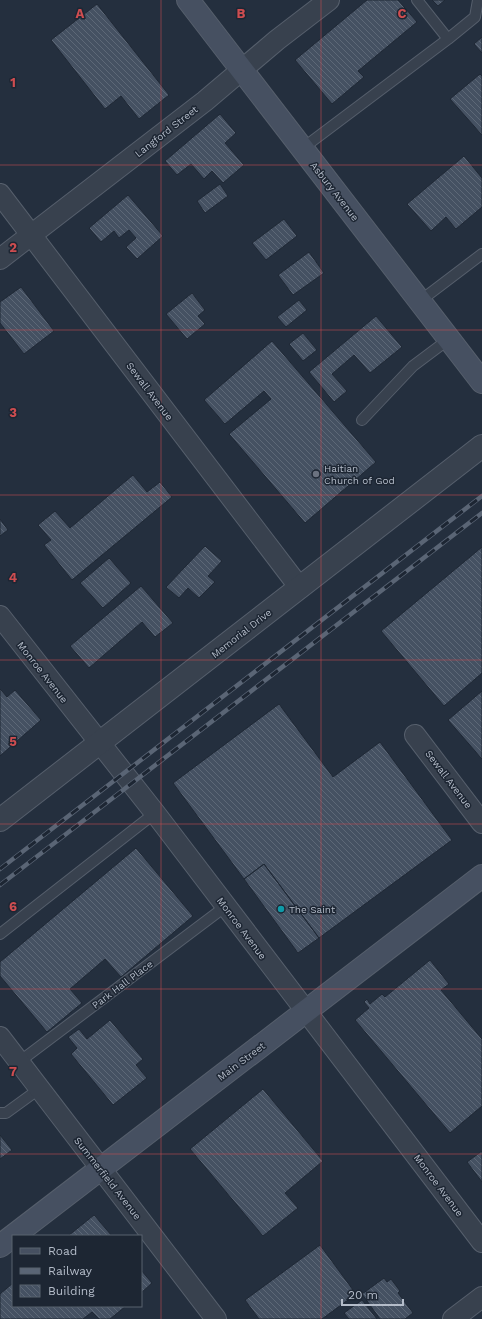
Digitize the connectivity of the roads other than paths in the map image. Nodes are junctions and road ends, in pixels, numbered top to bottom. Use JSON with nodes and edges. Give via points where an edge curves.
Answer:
{"nodes":[{"id":1,"x":188,"y":0,"type":"edge"},
{"id":2,"x":329,"y":0,"type":"edge"},
{"id":3,"x":417,"y":0,"type":"edge"},
{"id":4,"x":478,"y":0,"type":"edge"},
{"id":5,"x":448,"y":39,"type":"junction"},
{"id":6,"x":242,"y":69,"type":"junction"},
{"id":7,"x":303,"y":148,"type":"junction"},
{"id":8,"x":0,"y":194,"type":"edge"},
{"id":9,"x":31,"y":235,"type":"junction"},
{"id":10,"x":482,"y":254,"type":"edge"},
{"id":11,"x":0,"y":259,"type":"edge"},
{"id":12,"x":420,"y":302,"type":"junction"},
{"id":13,"x":449,"y":339,"type":"junction"},
{"id":14,"x":482,"y":382,"type":"edge"},
{"id":15,"x":362,"y":420,"type":"dead end"},
{"id":16,"x":482,"y":446,"type":"edge"},
{"id":17,"x":300,"y":588,"type":"junction"},
{"id":18,"x":0,"y":616,"type":"edge"},
{"id":19,"x":416,"y":735,"type":"dead end"},
{"id":20,"x":99,"y":743,"type":"junction"},
{"id":21,"x":154,"y":813,"type":"junction"},
{"id":22,"x":0,"y":820,"type":"edge"},
{"id":23,"x":482,"y":823,"type":"edge"},
{"id":24,"x":482,"y":876,"type":"edge"},
{"id":25,"x":226,"y":906,"type":"junction"},
{"id":26,"x":0,"y":934,"type":"edge"},
{"id":27,"x":306,"y":1011,"type":"junction"},
{"id":28,"x":0,"y":1038,"type":"edge"},
{"id":29,"x":19,"y":1062,"type":"junction"},
{"id":30,"x":39,"y":1089,"type":"junction"},
{"id":31,"x":0,"y":1113,"type":"edge"},
{"id":32,"x":101,"y":1168,"type":"junction"},
{"id":33,"x":14,"y":1235,"type":"edge"},
{"id":34,"x":12,"y":1237,"type":"edge"},
{"id":35,"x":482,"y":1242,"type":"edge"},
{"id":36,"x":0,"y":1246,"type":"edge"},
{"id":37,"x":482,"y":1297,"type":"edge"},
{"id":38,"x":216,"y":1319,"type":"edge"},
{"id":39,"x":453,"y":1319,"type":"edge"}],
"edges":[{"from":1,"to":6,"type":"main road","name":"Asbury Avenue"},
{"from":2,"to":6,"type":"street","name":"Langford Street"},
{"from":3,"to":5,"type":"lane"},
{"from":4,"to":5,"type":"lane","via":[[475,18]]},
{"from":5,"to":7,"type":"lane"},
{"from":6,"to":7,"type":"main road","name":"Asbury Avenue"},
{"from":6,"to":9,"type":"street","name":"Langford Street","via":[[205,101]]},
{"from":7,"to":12,"type":"main road","name":"Asbury Avenue"},
{"from":8,"to":9,"type":"street","name":"Sewall Avenue"},
{"from":9,"to":11,"type":"street","name":"Langford Street"},
{"from":9,"to":17,"type":"street","name":"Sewall Avenue"},
{"from":10,"to":12,"type":"lane"},
{"from":12,"to":13,"type":"main road","name":"Asbury Avenue"},
{"from":13,"to":14,"type":"main road","name":"Asbury Avenue"},
{"from":13,"to":15,"type":"lane","via":[[414,366]]},
{"from":16,"to":17,"type":"street","name":"Memorial Drive"},
{"from":17,"to":20,"type":"street","name":"Memorial Drive"},
{"from":18,"to":20,"type":"street","name":"Monroe Avenue"},
{"from":19,"to":23,"type":"street","name":"Sewall Avenue"},
{"from":20,"to":21,"type":"street","name":"Monroe Avenue"},
{"from":20,"to":22,"type":"street","name":"Memorial Drive"},
{"from":21,"to":25,"type":"street","name":"Monroe Avenue"},
{"from":21,"to":26,"type":"lane"},
{"from":24,"to":27,"type":"main road","name":"Main Street"},
{"from":25,"to":27,"type":"street","name":"Monroe Avenue"},
{"from":25,"to":29,"type":"lane","name":"Park Hall Place"},
{"from":27,"to":32,"type":"main road","name":"Main Street"},
{"from":27,"to":35,"type":"street","name":"Monroe Avenue"},
{"from":28,"to":29,"type":"street","name":"Summerfield Avenue"},
{"from":29,"to":30,"type":"street","name":"Summerfield Avenue"},
{"from":30,"to":31,"type":"lane","via":[[6,1113]]},
{"from":30,"to":32,"type":"street","name":"Summerfield Avenue"},
{"from":32,"to":33,"type":"main road","name":"Main Street"},
{"from":32,"to":38,"type":"street","name":"Summerfield Avenue"},
{"from":34,"to":36,"type":"main road","name":"Main Street"},
{"from":37,"to":39,"type":"street"}]}
